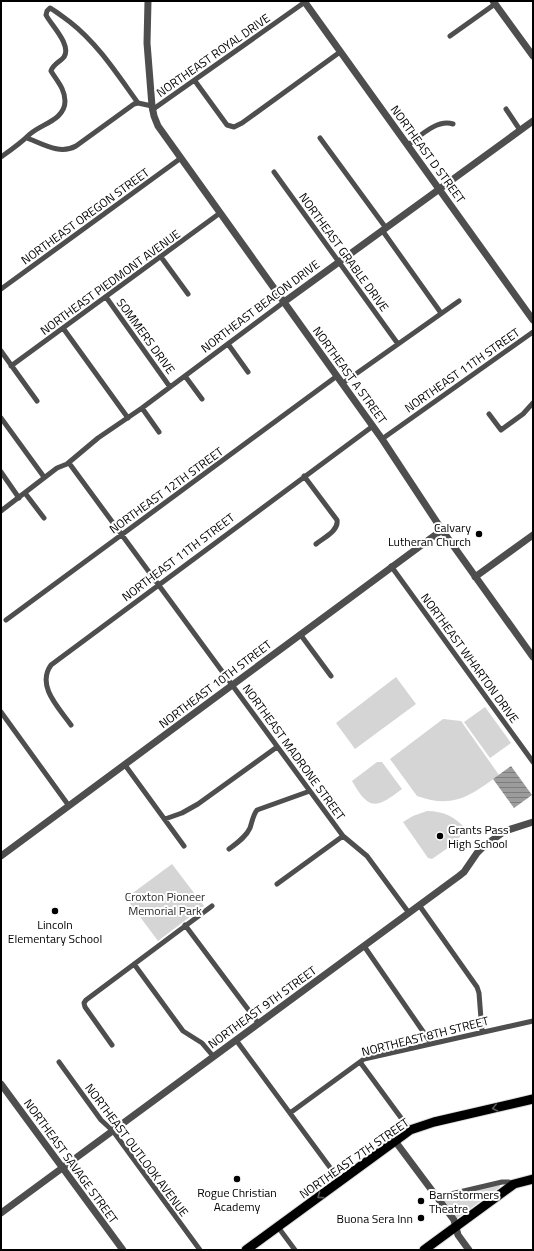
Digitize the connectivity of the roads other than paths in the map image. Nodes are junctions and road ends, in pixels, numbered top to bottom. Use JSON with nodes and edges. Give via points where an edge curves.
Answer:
{"nodes":[{"id":1,"x":148,"y":1,"type":"edge"},
{"id":2,"x":304,"y":2,"type":"edge"},
{"id":3,"x":494,"y":2,"type":"edge"},
{"id":4,"x":450,"y":36,"type":"dead end"},
{"id":5,"x":340,"y":52,"type":"junction"},
{"id":6,"x":533,"y":56,"type":"edge"},
{"id":7,"x":195,"y":81,"type":"junction"},
{"id":8,"x":138,"y":103,"type":"junction"},
{"id":9,"x":152,"y":108,"type":"junction"},
{"id":10,"x":506,"y":109,"type":"dead end"},
{"id":11,"x":533,"y":121,"type":"edge"},
{"id":12,"x":453,"y":124,"type":"dead end"},
{"id":13,"x":520,"y":130,"type":"junction"},
{"id":14,"x":27,"y":138,"type":"junction"},
{"id":15,"x":320,"y":138,"type":"dead end"},
{"id":16,"x":408,"y":145,"type":"junction"},
{"id":17,"x":1,"y":157,"type":"edge"},
{"id":18,"x":181,"y":158,"type":"junction"},
{"id":19,"x":274,"y":172,"type":"dead end"},
{"id":20,"x":440,"y":189,"type":"junction"},
{"id":21,"x":220,"y":213,"type":"junction"},
{"id":22,"x":384,"y":229,"type":"junction"},
{"id":23,"x":161,"y":257,"type":"junction"},
{"id":24,"x":339,"y":262,"type":"junction"},
{"id":25,"x":1,"y":290,"type":"edge"},
{"id":26,"x":188,"y":294,"type":"dead end"},
{"id":27,"x":106,"y":297,"type":"junction"},
{"id":28,"x":459,"y":300,"type":"dead end"},
{"id":29,"x":284,"y":302,"type":"junction"},
{"id":30,"x":441,"y":313,"type":"junction"},
{"id":31,"x":533,"y":320,"type":"edge"},
{"id":32,"x":63,"y":328,"type":"junction"},
{"id":33,"x":533,"y":332,"type":"edge"},
{"id":34,"x":228,"y":344,"type":"junction"},
{"id":35,"x":398,"y":344,"type":"junction"},
{"id":36,"x":1,"y":352,"type":"edge"},
{"id":37,"x":11,"y":366,"type":"junction"},
{"id":38,"x":248,"y":372,"type":"dead end"},
{"id":39,"x":185,"y":376,"type":"junction"},
{"id":40,"x":338,"y":376,"type":"junction"},
{"id":41,"x":342,"y":383,"type":"junction"},
{"id":42,"x":170,"y":387,"type":"junction"},
{"id":43,"x":202,"y":399,"type":"dead end"},
{"id":44,"x":37,"y":401,"type":"dead end"},
{"id":45,"x":533,"y":403,"type":"edge"},
{"id":46,"x":142,"y":408,"type":"junction"},
{"id":47,"x":489,"y":414,"type":"dead end"},
{"id":48,"x":1,"y":418,"type":"edge"},
{"id":49,"x":128,"y":418,"type":"junction"},
{"id":50,"x":373,"y":426,"type":"junction"},
{"id":51,"x":160,"y":432,"type":"dead end"},
{"id":52,"x":382,"y":439,"type":"junction"},
{"id":53,"x":69,"y":463,"type":"junction"},
{"id":54,"x":1,"y":472,"type":"edge"},
{"id":55,"x":304,"y":476,"type":"junction"},
{"id":56,"x":44,"y":477,"type":"junction"},
{"id":57,"x":25,"y":493,"type":"junction"},
{"id":58,"x":19,"y":498,"type":"junction"},
{"id":59,"x":1,"y":511,"type":"edge"},
{"id":60,"x":44,"y":518,"type":"dead end"},
{"id":61,"x":442,"y":530,"type":"junction"},
{"id":62,"x":123,"y":535,"type":"junction"},
{"id":63,"x":533,"y":535,"type":"edge"},
{"id":64,"x":316,"y":544,"type":"dead end"},
{"id":65,"x":391,"y":566,"type":"junction"},
{"id":66,"x":475,"y":577,"type":"junction"},
{"id":67,"x":159,"y":584,"type":"junction"},
{"id":68,"x":6,"y":620,"type":"dead end"},
{"id":69,"x":300,"y":634,"type":"junction"},
{"id":70,"x":533,"y":657,"type":"edge"},
{"id":71,"x":331,"y":676,"type":"dead end"},
{"id":72,"x":232,"y":685,"type":"junction"},
{"id":73,"x":1,"y":712,"type":"edge"},
{"id":74,"x":71,"y":725,"type":"dead end"},
{"id":75,"x":277,"y":746,"type":"junction"},
{"id":76,"x":533,"y":762,"type":"edge"},
{"id":77,"x":125,"y":765,"type":"junction"},
{"id":78,"x":310,"y":791,"type":"junction"},
{"id":79,"x":69,"y":806,"type":"junction"},
{"id":80,"x":165,"y":820,"type":"junction"},
{"id":81,"x":533,"y":822,"type":"edge"},
{"id":82,"x":343,"y":836,"type":"junction"},
{"id":83,"x":184,"y":846,"type":"dead end"},
{"id":84,"x":229,"y":849,"type":"dead end"},
{"id":85,"x":1,"y":856,"type":"edge"},
{"id":86,"x":277,"y":884,"type":"dead end"},
{"id":87,"x":419,"y":905,"type":"junction"},
{"id":88,"x":212,"y":906,"type":"dead end"},
{"id":89,"x":409,"y":913,"type":"junction"},
{"id":90,"x":185,"y":925,"type":"junction"},
{"id":91,"x":364,"y":946,"type":"junction"},
{"id":92,"x":134,"y":964,"type":"junction"},
{"id":93,"x":533,"y":1020,"type":"edge"},
{"id":94,"x":259,"y":1024,"type":"junction"},
{"id":95,"x":482,"y":1032,"type":"junction"},
{"id":96,"x":236,"y":1040,"type":"junction"},
{"id":97,"x":431,"y":1043,"type":"junction"},
{"id":98,"x":112,"y":1045,"type":"dead end"},
{"id":99,"x":213,"y":1056,"type":"junction"},
{"id":100,"x":59,"y":1062,"type":"dead end"},
{"id":101,"x":360,"y":1062,"type":"junction"},
{"id":102,"x":1,"y":1084,"type":"edge"},
{"id":103,"x":533,"y":1099,"type":"edge"},
{"id":104,"x":290,"y":1113,"type":"junction"},
{"id":105,"x":410,"y":1130,"type":"junction"},
{"id":106,"x":112,"y":1131,"type":"junction"},
{"id":107,"x":395,"y":1140,"type":"junction"},
{"id":108,"x":63,"y":1168,"type":"junction"},
{"id":109,"x":533,"y":1179,"type":"edge"},
{"id":110,"x":340,"y":1181,"type":"junction"},
{"id":111,"x":514,"y":1184,"type":"junction"},
{"id":112,"x":438,"y":1197,"type":"junction"},
{"id":113,"x":1,"y":1212,"type":"edge"},
{"id":114,"x":456,"y":1226,"type":"junction"},
{"id":115,"x":278,"y":1227,"type":"junction"},
{"id":116,"x":123,"y":1250,"type":"edge"},
{"id":117,"x":200,"y":1250,"type":"edge"},
{"id":118,"x":246,"y":1250,"type":"edge"},
{"id":119,"x":295,"y":1250,"type":"edge"},
{"id":120,"x":424,"y":1250,"type":"edge"},
{"id":121,"x":469,"y":1250,"type":"edge"}],
"edges":[{"from":1,"to":9,"type":"street","name":"NORTHEAST A STREET","via":[[147,43]]},
{"from":2,"to":5,"type":"street","name":"NORTHEAST D STREET"},
{"from":2,"to":7,"type":"street","name":"NORTHEAST ROYAL DRIVE"},
{"from":3,"to":4,"type":"street"},
{"from":3,"to":6,"type":"street"},
{"from":5,"to":7,"type":"street","via":[[234,127],[227,125]]},
{"from":5,"to":16,"type":"street","name":"NORTHEAST D STREET"},
{"from":7,"to":9,"type":"street","name":"NORTHEAST ROYAL DRIVE"},
{"from":8,"to":9,"type":"street"},
{"from":8,"to":14,"type":"street","via":[[72,148],[60,150]]},
{"from":8,"to":14,"type":"street","via":[[94,44],[50,8],[46,15],[65,46],[64,56],[51,71],[62,88],[65,105],[57,117]]},
{"from":9,"to":18,"type":"street","name":"NORTHEAST A STREET","via":[[155,121]]},
{"from":10,"to":13,"type":"street"},
{"from":11,"to":13,"type":"street","name":"NORTHEAST BEACON DRIVE"},
{"from":12,"to":16,"type":"street","via":[[448,122],[438,125]]},
{"from":13,"to":20,"type":"street","name":"NORTHEAST BEACON DRIVE"},
{"from":14,"to":17,"type":"street"},
{"from":15,"to":22,"type":"street"},
{"from":16,"to":20,"type":"street","name":"NORTHEAST D STREET"},
{"from":18,"to":21,"type":"street","name":"NORTHEAST A STREET"},
{"from":18,"to":25,"type":"street","name":"NORTHEAST OREGON STREET"},
{"from":19,"to":24,"type":"street","name":"NORTHEAST GRABLE DRIVE"},
{"from":20,"to":22,"type":"street","name":"NORTHEAST BEACON DRIVE"},
{"from":20,"to":31,"type":"street","name":"NORTHEAST D STREET"},
{"from":21,"to":23,"type":"street","name":"NORTHEAST PIEDMONT AVENUE"},
{"from":21,"to":29,"type":"street","name":"NORTHEAST A STREET"},
{"from":22,"to":24,"type":"street","name":"NORTHEAST BEACON DRIVE"},
{"from":22,"to":30,"type":"street"},
{"from":23,"to":26,"type":"street"},
{"from":23,"to":27,"type":"street","name":"NORTHEAST PIEDMONT AVENUE"},
{"from":24,"to":29,"type":"street","name":"NORTHEAST BEACON DRIVE"},
{"from":24,"to":35,"type":"street","name":"NORTHEAST GRABLE DRIVE"},
{"from":27,"to":32,"type":"street","name":"NORTHEAST PIEDMONT AVENUE"},
{"from":27,"to":42,"type":"street","name":"SOMMERS DRIVE"},
{"from":28,"to":30,"type":"street"},
{"from":29,"to":34,"type":"street","name":"NORTHEAST BEACON DRIVE"},
{"from":29,"to":40,"type":"street","name":"NORTHEAST A STREET"},
{"from":30,"to":35,"type":"street"},
{"from":32,"to":37,"type":"street","name":"NORTHEAST PIEDMONT AVENUE"},
{"from":32,"to":49,"type":"street"},
{"from":33,"to":52,"type":"street","name":"NORTHEAST 11TH STREET"},
{"from":34,"to":38,"type":"street"},
{"from":34,"to":39,"type":"street","name":"NORTHEAST BEACON DRIVE"},
{"from":35,"to":41,"type":"street"},
{"from":36,"to":37,"type":"street"},
{"from":37,"to":44,"type":"street"},
{"from":39,"to":42,"type":"street","name":"NORTHEAST BEACON DRIVE"},
{"from":39,"to":43,"type":"street"},
{"from":40,"to":41,"type":"street","name":"NORTHEAST A STREET"},
{"from":40,"to":62,"type":"street","name":"NORTHEAST 12TH STREET"},
{"from":41,"to":50,"type":"street","name":"NORTHEAST A STREET"},
{"from":42,"to":46,"type":"street","name":"NORTHEAST BEACON DRIVE"},
{"from":45,"to":47,"type":"street","via":[[501,430]]},
{"from":46,"to":49,"type":"street","name":"NORTHEAST BEACON DRIVE"},
{"from":46,"to":51,"type":"street"},
{"from":48,"to":56,"type":"street"},
{"from":49,"to":53,"type":"street","name":"NORTHEAST BEACON DRIVE","via":[[98,438]]},
{"from":50,"to":52,"type":"street","name":"NORTHEAST A STREET"},
{"from":50,"to":55,"type":"street","name":"NORTHEAST 11TH STREET"},
{"from":52,"to":61,"type":"street","name":"NORTHEAST A STREET"},
{"from":53,"to":56,"type":"street","name":"NORTHEAST BEACON DRIVE"},
{"from":53,"to":62,"type":"street","name":"NORTHEAST MADRONE STREET"},
{"from":54,"to":58,"type":"street"},
{"from":55,"to":64,"type":"street","via":[[337,520],[335,529]]},
{"from":55,"to":67,"type":"street","name":"NORTHEAST 11TH STREET"},
{"from":56,"to":57,"type":"street","name":"NORTHEAST BEACON DRIVE"},
{"from":57,"to":58,"type":"street","name":"NORTHEAST BEACON DRIVE"},
{"from":57,"to":60,"type":"street"},
{"from":58,"to":59,"type":"street","name":"NORTHEAST BEACON DRIVE"},
{"from":61,"to":65,"type":"street","name":"NORTHEAST 10TH STREET"},
{"from":61,"to":66,"type":"street","name":"NORTHEAST A STREET"},
{"from":62,"to":67,"type":"street","name":"NORTHEAST MADRONE STREET"},
{"from":62,"to":68,"type":"street","name":"NORTHEAST 12TH STREET"},
{"from":63,"to":66,"type":"street"},
{"from":65,"to":69,"type":"street","name":"NORTHEAST 10TH STREET"},
{"from":65,"to":76,"type":"street","name":"NORTHEAST WHARTON DRIVE"},
{"from":66,"to":70,"type":"street","name":"NORTHEAST A STREET"},
{"from":67,"to":72,"type":"street","name":"NORTHEAST MADRONE STREET"},
{"from":67,"to":74,"type":"street","name":"NORTHEAST 11TH STREET","via":[[56,660],[48,669],[47,689]]},
{"from":69,"to":71,"type":"street"},
{"from":69,"to":72,"type":"street","name":"NORTHEAST 10TH STREET"},
{"from":72,"to":75,"type":"street","name":"NORTHEAST MADRONE STREET"},
{"from":72,"to":77,"type":"street","name":"NORTHEAST 10TH STREET"},
{"from":73,"to":79,"type":"street"},
{"from":75,"to":78,"type":"street","name":"NORTHEAST MADRONE STREET"},
{"from":75,"to":80,"type":"street","via":[[198,804]]},
{"from":77,"to":79,"type":"street","name":"NORTHEAST 10TH STREET"},
{"from":77,"to":80,"type":"street"},
{"from":78,"to":82,"type":"street","name":"NORTHEAST MADRONE STREET"},
{"from":78,"to":84,"type":"street","via":[[257,810],[244,837]]},
{"from":79,"to":85,"type":"street","name":"NORTHEAST 10TH STREET"},
{"from":80,"to":83,"type":"street"},
{"from":81,"to":87,"type":"street","name":"NORTHEAST 9TH STREET","via":[[505,831],[484,846],[464,872]]},
{"from":82,"to":86,"type":"street"},
{"from":82,"to":89,"type":"street","name":"NORTHEAST MADRONE STREET","via":[[367,856]]},
{"from":87,"to":89,"type":"street","name":"NORTHEAST 9TH STREET"},
{"from":87,"to":95,"type":"street","via":[[477,987]]},
{"from":88,"to":90,"type":"street"},
{"from":89,"to":91,"type":"street","name":"NORTHEAST 9TH STREET"},
{"from":90,"to":92,"type":"street"},
{"from":90,"to":94,"type":"street"},
{"from":91,"to":94,"type":"street","name":"NORTHEAST 9TH STREET"},
{"from":91,"to":97,"type":"street"},
{"from":92,"to":98,"type":"street","via":[[84,1003]]},
{"from":92,"to":99,"type":"street","via":[[183,1031],[202,1043]]},
{"from":93,"to":95,"type":"street","name":"NORTHEAST 8TH STREET"},
{"from":94,"to":96,"type":"street","name":"NORTHEAST 9TH STREET"},
{"from":95,"to":97,"type":"street","name":"NORTHEAST 8TH STREET"},
{"from":96,"to":99,"type":"street","name":"NORTHEAST 9TH STREET"},
{"from":96,"to":104,"type":"street"},
{"from":97,"to":101,"type":"street","name":"NORTHEAST 8TH STREET"},
{"from":99,"to":106,"type":"street","name":"NORTHEAST 9TH STREET"},
{"from":100,"to":106,"type":"street","name":"NORTHEAST OUTLOOK AVENUE","via":[[101,1120]]},
{"from":101,"to":104,"type":"street","name":"NORTHEAST 8TH STREET"},
{"from":101,"to":105,"type":"street"},
{"from":102,"to":108,"type":"street","name":"NORTHEAST SAVAGE STREET"},
{"from":103,"to":105,"type":"highway","name":"NORTHEAST 7TH STREET","one_way":true},
{"from":104,"to":110,"type":"street"},
{"from":105,"to":107,"type":"highway","name":"NORTHEAST 7TH STREET"},
{"from":106,"to":108,"type":"street","name":"NORTHEAST 9TH STREET"},
{"from":106,"to":117,"type":"street","name":"NORTHEAST OUTLOOK AVENUE"},
{"from":107,"to":110,"type":"highway","name":"NORTHEAST 7TH STREET"},
{"from":107,"to":112,"type":"street"},
{"from":108,"to":113,"type":"street","name":"NORTHEAST 9TH STREET"},
{"from":108,"to":116,"type":"street","name":"NORTHEAST SAVAGE STREET"},
{"from":109,"to":111,"type":"highway"},
{"from":110,"to":115,"type":"highway","name":"NORTHEAST 7TH STREET","one_way":true},
{"from":111,"to":112,"type":"street","via":[[502,1182]]},
{"from":111,"to":114,"type":"highway"},
{"from":112,"to":114,"type":"street"},
{"from":114,"to":120,"type":"highway"},
{"from":114,"to":121,"type":"street","via":[[458,1234]]},
{"from":115,"to":118,"type":"highway","name":"NORTHEAST 7TH STREET"},
{"from":115,"to":119,"type":"street"}]}
